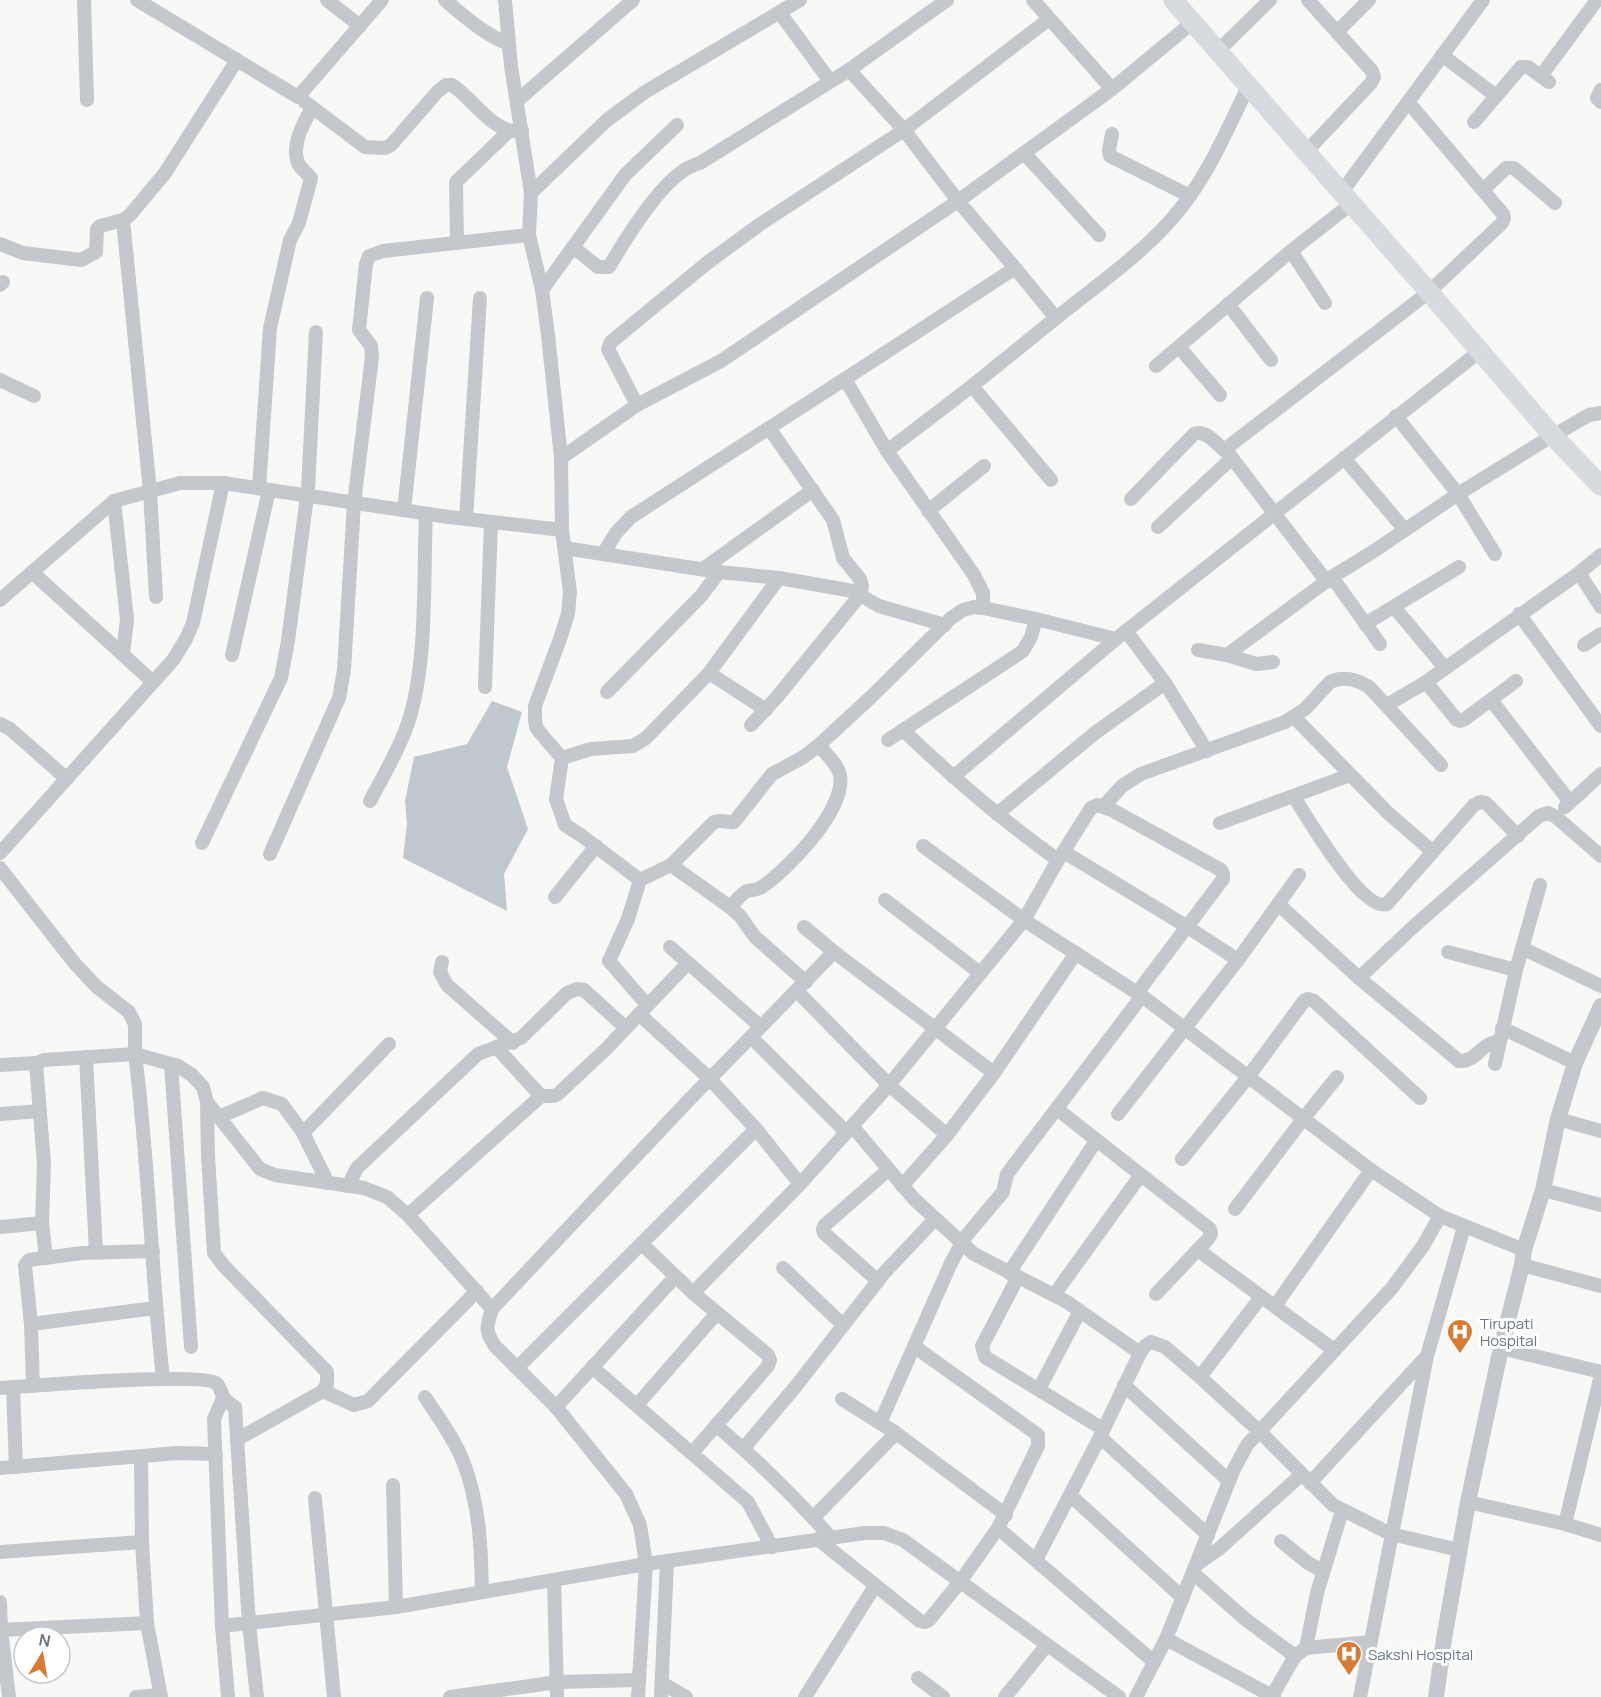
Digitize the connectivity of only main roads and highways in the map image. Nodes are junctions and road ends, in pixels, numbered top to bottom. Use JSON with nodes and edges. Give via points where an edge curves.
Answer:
{"nodes":[{"id":1,"x":1173,"y":0,"type":"edge"},
{"id":2,"x":1601,"y":486,"type":"edge"}],
"edges":[{"from":1,"to":2,"type":"main road","via":[[1552,436]]}]}
